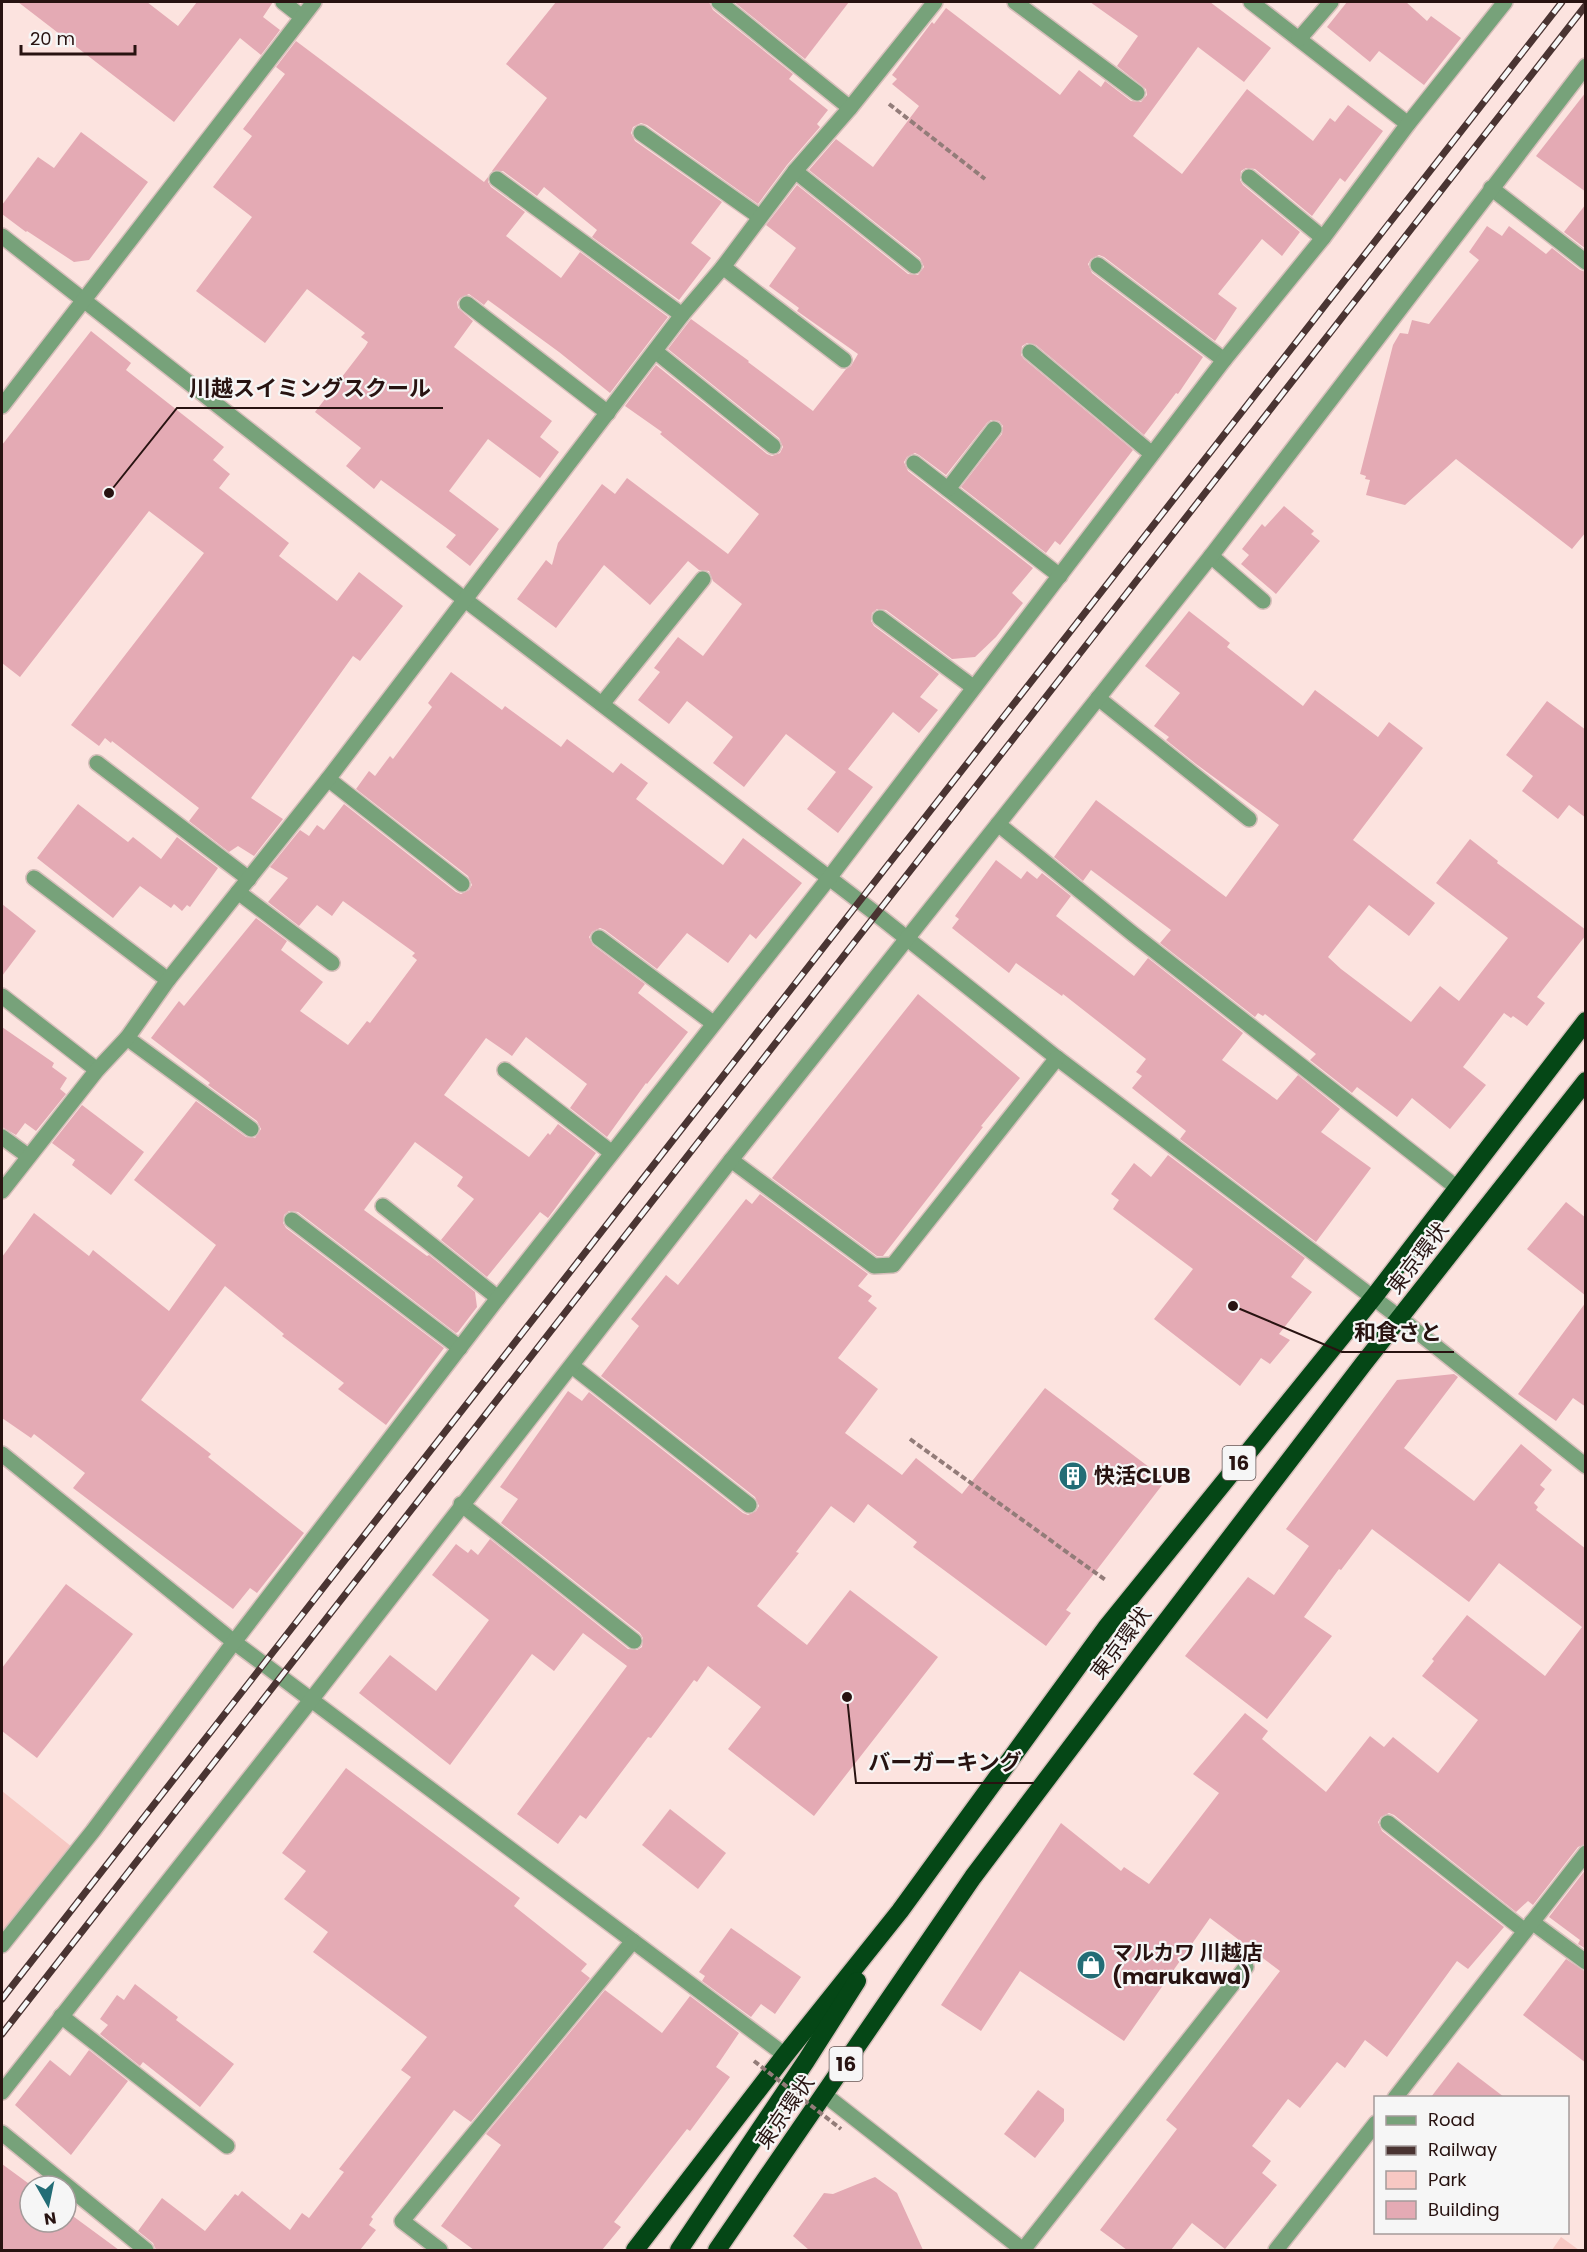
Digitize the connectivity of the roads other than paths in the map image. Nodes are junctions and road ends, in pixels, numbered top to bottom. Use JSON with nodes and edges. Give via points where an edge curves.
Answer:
{"nodes":[{"id":1,"x":283,"y":2,"type":"edge"},
{"id":2,"x":314,"y":2,"type":"edge"},
{"id":3,"x":719,"y":2,"type":"edge"},
{"id":4,"x":935,"y":2,"type":"edge"},
{"id":5,"x":1016,"y":2,"type":"edge"},
{"id":6,"x":1251,"y":2,"type":"edge"},
{"id":7,"x":1331,"y":2,"type":"edge"},
{"id":8,"x":1505,"y":2,"type":"edge"},
{"id":9,"x":302,"y":17,"type":"junction"},
{"id":10,"x":1299,"y":39,"type":"junction"},
{"id":11,"x":1586,"y":66,"type":"edge"},
{"id":12,"x":1137,"y":93,"type":"dead end"},
{"id":13,"x":850,"y":108,"type":"junction"},
{"id":14,"x":1408,"y":124,"type":"junction"},
{"id":15,"x":641,"y":133,"type":"dead end"},
{"id":16,"x":795,"y":171,"type":"junction"},
{"id":17,"x":1249,"y":177,"type":"dead end"},
{"id":18,"x":497,"y":179,"type":"dead end"},
{"id":19,"x":1491,"y":188,"type":"junction"},
{"id":20,"x":760,"y":218,"type":"junction"},
{"id":21,"x":2,"y":236,"type":"edge"},
{"id":22,"x":1323,"y":238,"type":"junction"},
{"id":23,"x":1586,"y":262,"type":"edge"},
{"id":24,"x":1098,"y":265,"type":"dead end"},
{"id":25,"x":914,"y":266,"type":"dead end"},
{"id":26,"x":723,"y":267,"type":"junction"},
{"id":27,"x":85,"y":301,"type":"junction"},
{"id":28,"x":467,"y":304,"type":"dead end"},
{"id":29,"x":682,"y":315,"type":"junction"},
{"id":30,"x":655,"y":351,"type":"junction"},
{"id":31,"x":1030,"y":352,"type":"dead end"},
{"id":32,"x":844,"y":360,"type":"dead end"},
{"id":33,"x":1224,"y":360,"type":"junction"},
{"id":34,"x":2,"y":406,"type":"edge"},
{"id":35,"x":608,"y":414,"type":"junction"},
{"id":36,"x":994,"y":429,"type":"dead end"},
{"id":37,"x":773,"y":446,"type":"dead end"},
{"id":38,"x":1152,"y":454,"type":"junction"},
{"id":39,"x":914,"y":463,"type":"dead end"},
{"id":40,"x":948,"y":489,"type":"junction"},
{"id":41,"x":1211,"y":555,"type":"junction"},
{"id":42,"x":1060,"y":576,"type":"junction"},
{"id":43,"x":702,"y":579,"type":"dead end"},
{"id":44,"x":464,"y":599,"type":"junction"},
{"id":45,"x":1263,"y":601,"type":"dead end"},
{"id":46,"x":880,"y":618,"type":"dead end"},
{"id":47,"x":973,"y":687,"type":"junction"},
{"id":48,"x":1098,"y":698,"type":"junction"},
{"id":49,"x":602,"y":704,"type":"junction"},
{"id":50,"x":97,"y":763,"type":"dead end"},
{"id":51,"x":328,"y":779,"type":"junction"},
{"id":52,"x":1249,"y":819,"type":"dead end"},
{"id":53,"x":998,"y":824,"type":"junction"},
{"id":54,"x":34,"y":878,"type":"dead end"},
{"id":55,"x":828,"y":878,"type":"junction"},
{"id":56,"x":249,"y":879,"type":"junction"},
{"id":57,"x":462,"y":884,"type":"dead end"},
{"id":58,"x":238,"y":892,"type":"junction"},
{"id":59,"x":599,"y":938,"type":"dead end"},
{"id":60,"x":907,"y":940,"type":"junction"},
{"id":61,"x":332,"y":963,"type":"dead end"},
{"id":62,"x":168,"y":980,"type":"junction"},
{"id":63,"x":2,"y":996,"type":"edge"},
{"id":64,"x":1586,"y":1021,"type":"edge"},
{"id":65,"x":713,"y":1023,"type":"junction"},
{"id":66,"x":127,"y":1038,"type":"junction"},
{"id":67,"x":1057,"y":1058,"type":"junction"},
{"id":68,"x":97,"y":1070,"type":"junction"},
{"id":69,"x":505,"y":1070,"type":"dead end"},
{"id":70,"x":1586,"y":1081,"type":"edge"},
{"id":71,"x":250,"y":1129,"type":"dead end"},
{"id":72,"x":2,"y":1137,"type":"edge"},
{"id":73,"x":612,"y":1153,"type":"junction"},
{"id":74,"x":27,"y":1156,"type":"junction"},
{"id":75,"x":731,"y":1160,"type":"junction"},
{"id":76,"x":1456,"y":1187,"type":"junction"},
{"id":77,"x":2,"y":1191,"type":"edge"},
{"id":78,"x":383,"y":1206,"type":"dead end"},
{"id":79,"x":292,"y":1220,"type":"dead end"},
{"id":80,"x":498,"y":1298,"type":"junction"},
{"id":81,"x":1373,"y":1298,"type":"junction"},
{"id":82,"x":1400,"y":1318,"type":"junction"},
{"id":83,"x":460,"y":1348,"type":"junction"},
{"id":84,"x":572,"y":1366,"type":"junction"},
{"id":85,"x":2,"y":1454,"type":"edge"},
{"id":86,"x":1586,"y":1466,"type":"edge"},
{"id":87,"x":461,"y":1504,"type":"junction"},
{"id":88,"x":749,"y":1505,"type":"dead end"},
{"id":89,"x":634,"y":1641,"type":"dead end"},
{"id":90,"x":234,"y":1642,"type":"junction"},
{"id":91,"x":311,"y":1700,"type":"junction"},
{"id":92,"x":1388,"y":1823,"type":"dead end"},
{"id":93,"x":1586,"y":1853,"type":"edge"},
{"id":94,"x":900,"y":1911,"type":"junction"},
{"id":95,"x":1529,"y":1927,"type":"junction"},
{"id":96,"x":633,"y":1941,"type":"junction"},
{"id":97,"x":2,"y":1945,"type":"edge"},
{"id":98,"x":1586,"y":1962,"type":"edge"},
{"id":99,"x":1246,"y":1967,"type":"dead end"},
{"id":100,"x":62,"y":2016,"type":"junction"},
{"id":101,"x":785,"y":2055,"type":"junction"},
{"id":102,"x":2,"y":2092,"type":"edge"},
{"id":103,"x":825,"y":2095,"type":"junction"},
{"id":104,"x":1396,"y":2096,"type":"edge"},
{"id":105,"x":1374,"y":2126,"type":"edge"},
{"id":106,"x":2,"y":2133,"type":"edge"},
{"id":107,"x":227,"y":2146,"type":"dead end"},
{"id":108,"x":146,"y":2250,"type":"edge"},
{"id":109,"x":440,"y":2250,"type":"edge"},
{"id":110,"x":635,"y":2250,"type":"edge"},
{"id":111,"x":679,"y":2250,"type":"edge"},
{"id":112,"x":717,"y":2250,"type":"edge"},
{"id":113,"x":1021,"y":2250,"type":"edge"},
{"id":114,"x":1276,"y":2250,"type":"edge"}],
"edges":[{"from":1,"to":9,"type":"street"},
{"from":2,"to":9,"type":"street"},
{"from":3,"to":13,"type":"street"},
{"from":4,"to":13,"type":"street"},
{"from":5,"to":12,"type":"street"},
{"from":6,"to":10,"type":"street"},
{"from":7,"to":10,"type":"street"},
{"from":8,"to":14,"type":"street"},
{"from":9,"to":27,"type":"street"},
{"from":10,"to":14,"type":"street"},
{"from":11,"to":19,"type":"street"},
{"from":13,"to":16,"type":"street"},
{"from":14,"to":22,"type":"street"},
{"from":15,"to":20,"type":"street"},
{"from":16,"to":20,"type":"street"},
{"from":16,"to":25,"type":"street"},
{"from":17,"to":22,"type":"street"},
{"from":18,"to":29,"type":"street"},
{"from":19,"to":23,"type":"street"},
{"from":19,"to":41,"type":"street"},
{"from":20,"to":26,"type":"street"},
{"from":21,"to":27,"type":"street"},
{"from":22,"to":33,"type":"street"},
{"from":24,"to":33,"type":"street"},
{"from":26,"to":29,"type":"street"},
{"from":26,"to":32,"type":"street"},
{"from":27,"to":34,"type":"street"},
{"from":27,"to":44,"type":"street"},
{"from":28,"to":35,"type":"street"},
{"from":29,"to":30,"type":"street"},
{"from":30,"to":35,"type":"street"},
{"from":30,"to":37,"type":"street"},
{"from":31,"to":38,"type":"street"},
{"from":33,"to":38,"type":"street"},
{"from":35,"to":44,"type":"street"},
{"from":36,"to":40,"type":"street"},
{"from":38,"to":42,"type":"street"},
{"from":39,"to":40,"type":"street"},
{"from":40,"to":42,"type":"street"},
{"from":41,"to":45,"type":"street"},
{"from":41,"to":48,"type":"street"},
{"from":42,"to":47,"type":"street"},
{"from":43,"to":49,"type":"street"},
{"from":44,"to":49,"type":"street"},
{"from":44,"to":51,"type":"street"},
{"from":46,"to":47,"type":"street"},
{"from":47,"to":55,"type":"street"},
{"from":48,"to":52,"type":"street"},
{"from":48,"to":53,"type":"street"},
{"from":49,"to":55,"type":"street"},
{"from":50,"to":56,"type":"street"},
{"from":51,"to":56,"type":"street"},
{"from":51,"to":57,"type":"street"},
{"from":53,"to":60,"type":"street"},
{"from":53,"to":76,"type":"street"},
{"from":54,"to":62,"type":"street"},
{"from":55,"to":60,"type":"street"},
{"from":55,"to":65,"type":"street"},
{"from":56,"to":58,"type":"street"},
{"from":58,"to":61,"type":"street"},
{"from":58,"to":62,"type":"street"},
{"from":59,"to":65,"type":"street"},
{"from":60,"to":67,"type":"street"},
{"from":60,"to":75,"type":"street"},
{"from":62,"to":66,"type":"street"},
{"from":63,"to":68,"type":"street"},
{"from":64,"to":76,"type":"highway","name":"東京環状","number":"16"},
{"from":65,"to":73,"type":"street"},
{"from":66,"to":68,"type":"street"},
{"from":66,"to":71,"type":"street"},
{"from":67,"to":75,"type":"street","via":[[893,1265],[874,1266]]},
{"from":67,"to":81,"type":"street"},
{"from":68,"to":74,"type":"street"},
{"from":69,"to":73,"type":"street"},
{"from":70,"to":82,"type":"highway","name":"東京環状","number":"16"},
{"from":72,"to":74,"type":"street"},
{"from":73,"to":80,"type":"street"},
{"from":74,"to":77,"type":"street"},
{"from":75,"to":84,"type":"street"},
{"from":76,"to":81,"type":"highway","name":"東京環状","number":"16"},
{"from":78,"to":80,"type":"street"},
{"from":79,"to":83,"type":"street"},
{"from":80,"to":83,"type":"street"},
{"from":81,"to":82,"type":"street"},
{"from":81,"to":94,"type":"highway","name":"東京環状","number":"16","via":[[1106,1628]]},
{"from":82,"to":86,"type":"street"},
{"from":82,"to":103,"type":"highway","name":"東京環状","number":"16","via":[[973,1877]]},
{"from":83,"to":90,"type":"street"},
{"from":84,"to":87,"type":"street"},
{"from":84,"to":88,"type":"street"},
{"from":85,"to":90,"type":"street"},
{"from":87,"to":89,"type":"street"},
{"from":87,"to":91,"type":"street"},
{"from":90,"to":91,"type":"street"},
{"from":90,"to":97,"type":"street"},
{"from":91,"to":96,"type":"street"},
{"from":91,"to":100,"type":"street"},
{"from":92,"to":95,"type":"street"},
{"from":93,"to":95,"type":"street"},
{"from":94,"to":101,"type":"highway","name":"東京環状","number":"16"},
{"from":94,"to":111,"type":"highway","name":"東京環状","number":"16","via":[[806,2061]]},
{"from":95,"to":98,"type":"street"},
{"from":95,"to":104,"type":"street"},
{"from":96,"to":101,"type":"street"},
{"from":96,"to":109,"type":"street","via":[[402,2221]]},
{"from":99,"to":113,"type":"street"},
{"from":100,"to":102,"type":"street"},
{"from":100,"to":107,"type":"street"},
{"from":101,"to":110,"type":"highway","name":"東京環状","number":"16"},
{"from":103,"to":112,"type":"highway","name":"東京環状","number":"16"},
{"from":103,"to":113,"type":"street"},
{"from":105,"to":114,"type":"street"},
{"from":106,"to":108,"type":"street"}]}
